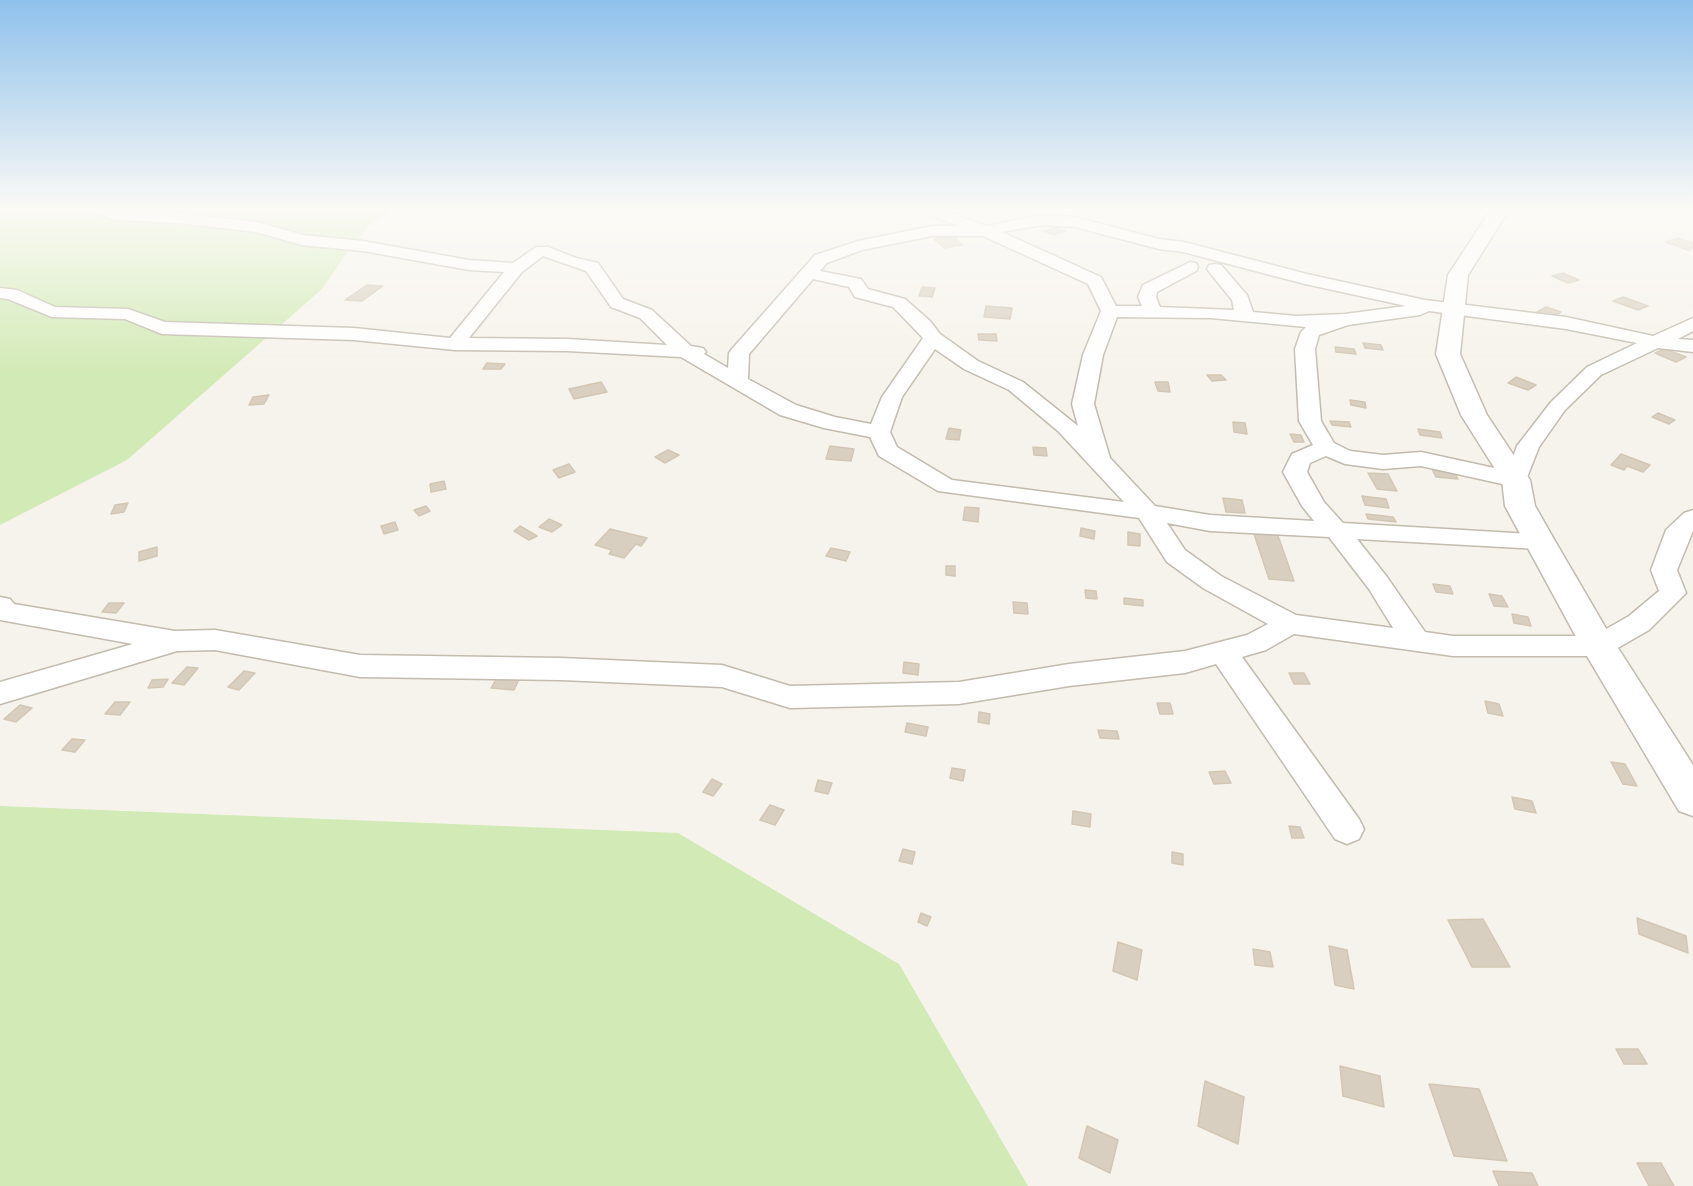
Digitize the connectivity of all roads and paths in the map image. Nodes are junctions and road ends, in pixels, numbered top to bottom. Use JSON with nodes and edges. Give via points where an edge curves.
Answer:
{"nodes":[{"id":1,"x":459,"y":263,"type":"edge"},
{"id":2,"x":523,"y":263,"type":"edge"},
{"id":3,"x":577,"y":263,"type":"edge"},
{"id":4,"x":817,"y":263,"type":"edge"},
{"id":5,"x":1058,"y":263,"type":"edge"},
{"id":6,"x":1248,"y":263,"type":"edge"},
{"id":7,"x":1466,"y":263,"type":"edge"},
{"id":8,"x":1190,"y":267,"type":"dead end"},
{"id":9,"x":516,"y":268,"type":"junction"},
{"id":10,"x":1215,"y":269,"type":"dead end"},
{"id":11,"x":807,"y":273,"type":"junction"},
{"id":12,"x":0,"y":292,"type":"edge"},
{"id":13,"x":1454,"y":308,"type":"junction"},
{"id":14,"x":1110,"y":311,"type":"junction"},
{"id":15,"x":1153,"y":312,"type":"junction"},
{"id":16,"x":1245,"y":316,"type":"junction"},
{"id":17,"x":1345,"y":320,"type":"junction"},
{"id":18,"x":1693,"y":324,"type":"edge"},
{"id":19,"x":933,"y":338,"type":"junction"},
{"id":20,"x":1657,"y":342,"type":"junction"},
{"id":21,"x":455,"y":344,"type":"junction"},
{"id":22,"x":1693,"y":346,"type":"edge"},
{"id":23,"x":686,"y":352,"type":"junction"},
{"id":24,"x":739,"y":353,"type":"junction"},
{"id":25,"x":738,"y":381,"type":"junction"},
{"id":26,"x":879,"y":432,"type":"junction"},
{"id":27,"x":1326,"y":448,"type":"junction"},
{"id":28,"x":1099,"y":460,"type":"junction"},
{"id":29,"x":1516,"y":480,"type":"junction"},
{"id":30,"x":1147,"y":512,"type":"junction"},
{"id":31,"x":1693,"y":518,"type":"edge"},
{"id":32,"x":1337,"y":531,"type":"junction"},
{"id":33,"x":1539,"y":541,"type":"junction"},
{"id":34,"x":0,"y":606,"type":"edge"},
{"id":35,"x":1290,"y":624,"type":"junction"},
{"id":36,"x":1415,"y":639,"type":"junction"},
{"id":37,"x":177,"y":641,"type":"junction"},
{"id":38,"x":1599,"y":646,"type":"junction"},
{"id":39,"x":1224,"y":653,"type":"junction"},
{"id":40,"x":0,"y":693,"type":"edge"},
{"id":41,"x":1693,"y":799,"type":"edge"},
{"id":42,"x":1347,"y":829,"type":"dead end"}],
"edges":[{"from":1,"to":9,"type":"street"},
{"from":2,"to":9,"type":"street"},
{"from":3,"to":23,"type":"street","via":[[592,267],[617,303],[646,314]]},
{"from":4,"to":11,"type":"street"},
{"from":5,"to":14,"type":"street","via":[[1095,281]]},
{"from":6,"to":13,"type":"street","via":[[1305,279]]},
{"from":7,"to":13,"type":"street","via":[[1458,275]]},
{"from":8,"to":15,"type":"street","via":[[1149,289],[1147,297]]},
{"from":9,"to":21,"type":"street"},
{"from":10,"to":16,"type":"street","via":[[1241,299]]},
{"from":11,"to":19,"type":"street","via":[[855,283],[861,293],[899,303]]},
{"from":11,"to":24,"type":"street"},
{"from":12,"to":21,"type":"street","via":[[51,312],[128,314],[162,328],[354,334]]},
{"from":13,"to":17,"type":"street"},
{"from":13,"to":20,"type":"street","via":[[1566,323]]},
{"from":13,"to":29,"type":"street","via":[[1449,354],[1473,415]]},
{"from":14,"to":15,"type":"street"},
{"from":14,"to":28,"type":"street","via":[[1094,355],[1083,404]]},
{"from":15,"to":16,"type":"street"},
{"from":16,"to":17,"type":"street","via":[[1296,322]]},
{"from":17,"to":27,"type":"street","via":[[1310,332],[1305,349],[1310,422]]},
{"from":18,"to":20,"type":"street"},
{"from":19,"to":26,"type":"street","via":[[892,397]]},
{"from":19,"to":28,"type":"street","via":[[971,365],[1016,386],[1066,426]]},
{"from":20,"to":22,"type":"street"},
{"from":20,"to":29,"type":"street","via":[[1594,371],[1558,406],[1528,446]]},
{"from":21,"to":23,"type":"street"},
{"from":23,"to":24,"type":"street"},
{"from":23,"to":25,"type":"street"},
{"from":24,"to":25,"type":"street"},
{"from":25,"to":26,"type":"street","via":[[788,410]]},
{"from":26,"to":30,"type":"street","via":[[887,451],[946,486]]},
{"from":27,"to":29,"type":"street","via":[[1345,457],[1383,462],[1420,459]]},
{"from":27,"to":32,"type":"street","via":[[1300,459],[1295,472],[1314,506]]},
{"from":28,"to":30,"type":"street"},
{"from":29,"to":33,"type":"street","via":[[1520,506]]},
{"from":30,"to":32,"type":"street","via":[[1210,523]]},
{"from":30,"to":35,"type":"street","via":[[1176,556],[1212,582]]},
{"from":31,"to":38,"type":"street","via":[[1679,530],[1664,570],[1673,592],[1639,623]]},
{"from":32,"to":33,"type":"street"},
{"from":32,"to":36,"type":"street"},
{"from":33,"to":38,"type":"street"},
{"from":34,"to":37,"type":"street","via":[[5,612]]},
{"from":35,"to":36,"type":"street"},
{"from":35,"to":39,"type":"street","via":[[1256,643]]},
{"from":36,"to":38,"type":"street","via":[[1453,645]]},
{"from":37,"to":39,"type":"street","via":[[215,640],[360,666],[722,675],[790,697],[959,693],[1185,662]]},
{"from":37,"to":40,"type":"street"},
{"from":38,"to":41,"type":"street"},
{"from":39,"to":42,"type":"street"}]}
